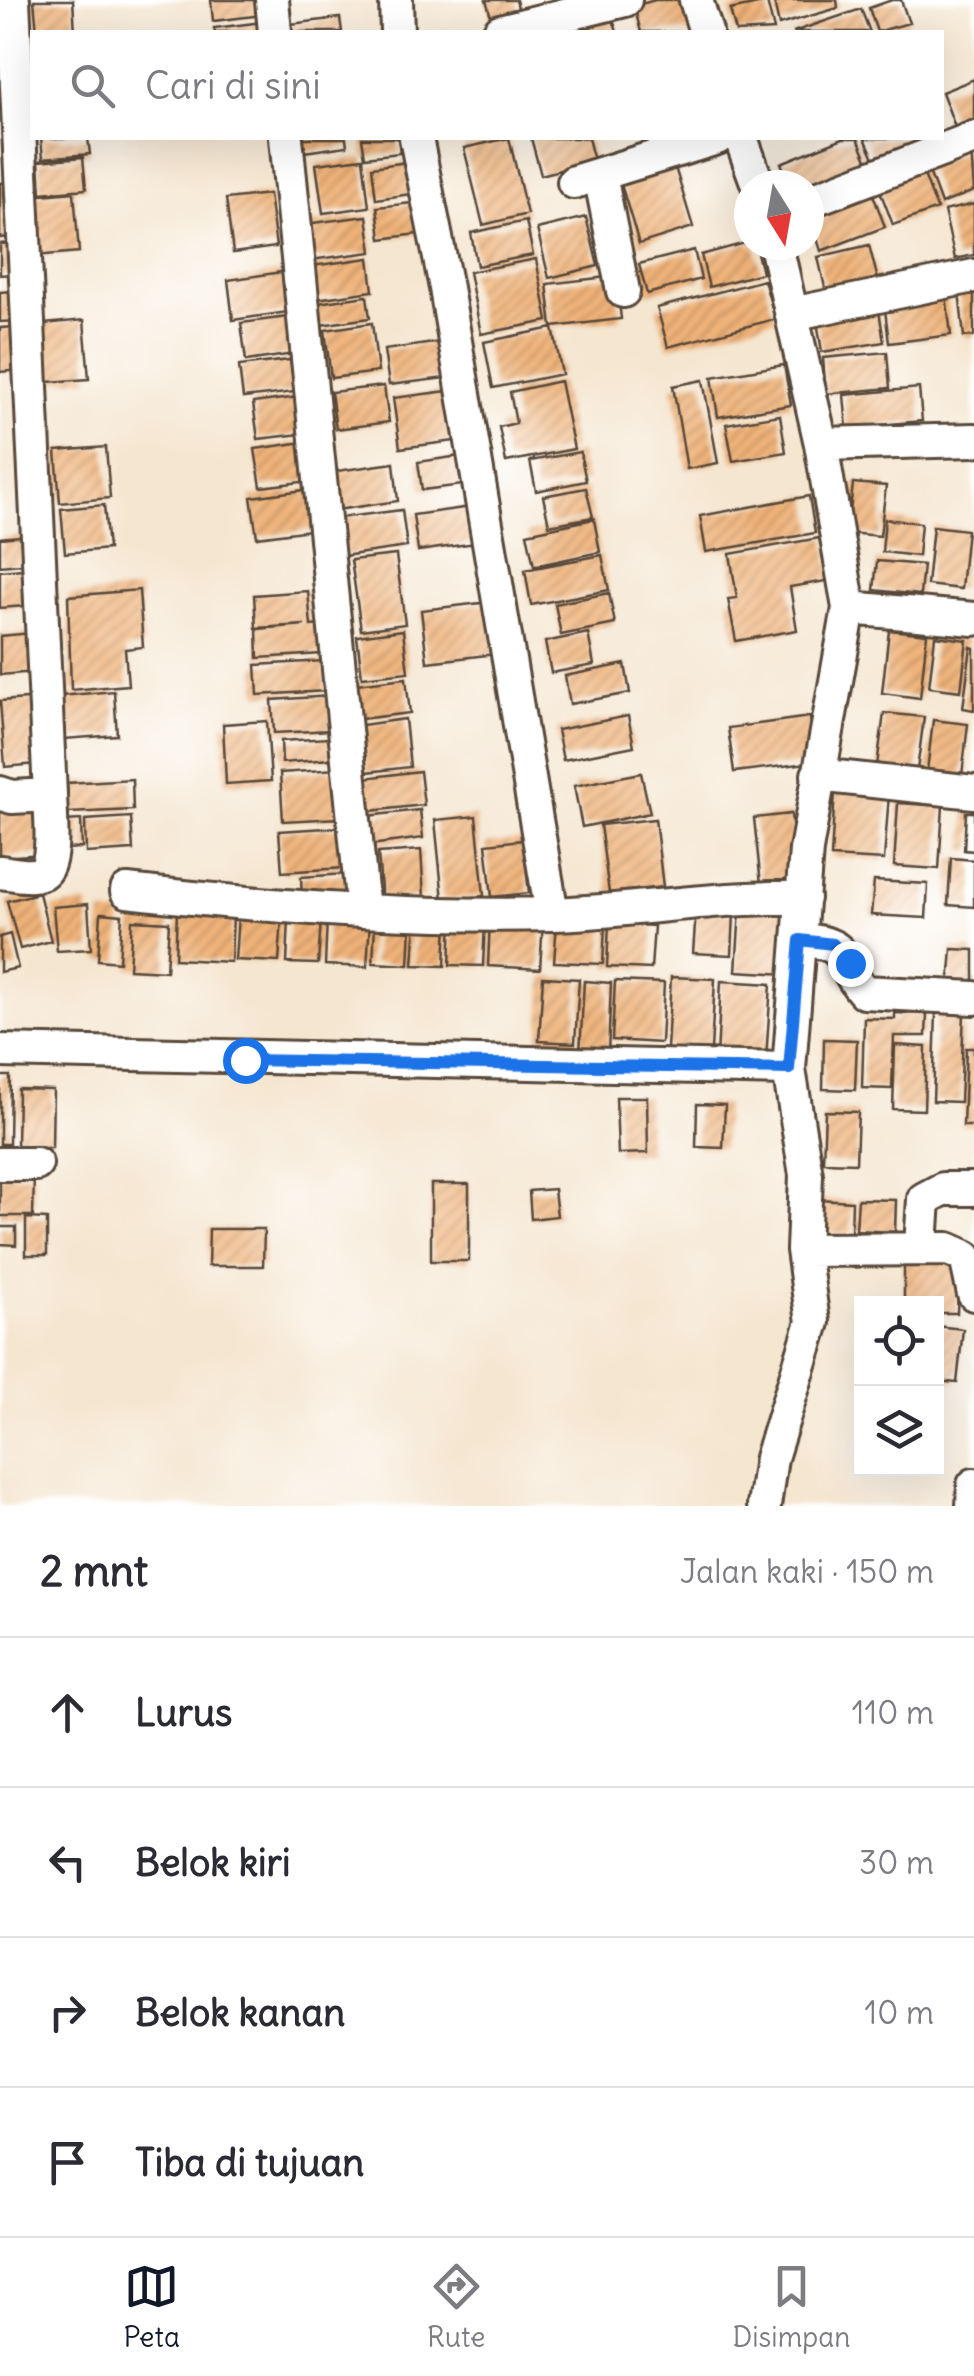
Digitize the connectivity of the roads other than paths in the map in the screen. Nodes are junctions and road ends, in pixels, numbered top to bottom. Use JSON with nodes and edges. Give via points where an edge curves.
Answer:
{"nodes":[{"id":1,"x":12,"y":0,"type":"edge"},
{"id":2,"x":272,"y":0,"type":"edge"},
{"id":3,"x":396,"y":0,"type":"edge"},
{"id":4,"x":625,"y":0,"type":"edge"},
{"id":5,"x":696,"y":0,"type":"edge"},
{"id":6,"x":276,"y":30,"type":"edge"},
{"id":7,"x":397,"y":30,"type":"edge"},
{"id":8,"x":504,"y":30,"type":"edge"},
{"id":9,"x":705,"y":30,"type":"edge"},
{"id":10,"x":974,"y":138,"type":"edge"},
{"id":11,"x":286,"y":140,"type":"edge"},
{"id":12,"x":416,"y":140,"type":"edge"},
{"id":13,"x":710,"y":140,"type":"edge"},
{"id":14,"x":742,"y":140,"type":"edge"},
{"id":15,"x":753,"y":170,"type":"edge"},
{"id":16,"x":824,"y":196,"type":"edge"},
{"id":17,"x":779,"y":260,"type":"edge"},
{"id":18,"x":974,"y":276,"type":"edge"},
{"id":19,"x":623,"y":291,"type":"dead end"},
{"id":20,"x":792,"y":314,"type":"junction"},
{"id":21,"x":974,"y":440,"type":"edge"},
{"id":22,"x":821,"y":444,"type":"junction"},
{"id":23,"x":849,"y":608,"type":"junction"},
{"id":24,"x":974,"y":619,"type":"edge"},
{"id":25,"x":818,"y":775,"type":"junction"},
{"id":26,"x":974,"y":792,"type":"edge"},
{"id":27,"x":0,"y":793,"type":"edge"},
{"id":28,"x":50,"y":795,"type":"junction"},
{"id":29,"x":0,"y":872,"type":"edge"},
{"id":30,"x":127,"y":891,"type":"dead end"},
{"id":31,"x":802,"y":898,"type":"junction"},
{"id":32,"x":363,"y":910,"type":"junction"},
{"id":33,"x":552,"y":914,"type":"junction"},
{"id":34,"x":800,"y":940,"type":"junction"},
{"id":35,"x":974,"y":998,"type":"edge"},
{"id":36,"x":0,"y":1051,"type":"edge"},
{"id":37,"x":789,"y":1069,"type":"junction"},
{"id":38,"x":0,"y":1164,"type":"edge"},
{"id":39,"x":36,"y":1164,"type":"dead end"},
{"id":40,"x":974,"y":1189,"type":"edge"},
{"id":41,"x":921,"y":1246,"type":"junction"},
{"id":42,"x":803,"y":1250,"type":"junction"},
{"id":43,"x":974,"y":1294,"type":"edge"},
{"id":44,"x":974,"y":1485,"type":"edge"},
{"id":45,"x":764,"y":1506,"type":"edge"},
{"id":46,"x":973,"y":1506,"type":"edge"}],
"edges":[{"from":1,"to":28,"type":"street"},
{"from":2,"to":6,"type":"street"},
{"from":3,"to":7,"type":"street"},
{"from":4,"to":8,"type":"street"},
{"from":5,"to":9,"type":"street"},
{"from":10,"to":16,"type":"street"},
{"from":11,"to":32,"type":"street"},
{"from":12,"to":33,"type":"street"},
{"from":13,"to":19,"type":"street","via":[[587,178]]},
{"from":14,"to":15,"type":"street"},
{"from":17,"to":20,"type":"street"},
{"from":18,"to":20,"type":"street"},
{"from":20,"to":22,"type":"street"},
{"from":21,"to":22,"type":"street"},
{"from":22,"to":23,"type":"street"},
{"from":23,"to":24,"type":"street"},
{"from":23,"to":25,"type":"street"},
{"from":25,"to":26,"type":"street"},
{"from":25,"to":31,"type":"street"},
{"from":27,"to":28,"type":"street"},
{"from":28,"to":29,"type":"street","via":[[47,868],[40,874]]},
{"from":30,"to":32,"type":"street"},
{"from":31,"to":33,"type":"street"},
{"from":31,"to":34,"type":"street"},
{"from":32,"to":33,"type":"street"},
{"from":34,"to":35,"type":"street","via":[[840,950],[864,992]]},
{"from":34,"to":37,"type":"street"},
{"from":36,"to":37,"type":"street"},
{"from":37,"to":42,"type":"street","via":[[806,1176]]},
{"from":38,"to":39,"type":"street"},
{"from":40,"to":41,"type":"street","via":[[942,1188],[924,1198]]},
{"from":41,"to":42,"type":"street"},
{"from":41,"to":43,"type":"street","via":[[966,1256]]},
{"from":42,"to":45,"type":"street","via":[[814,1322]]},
{"from":44,"to":46,"type":"street"}]}
